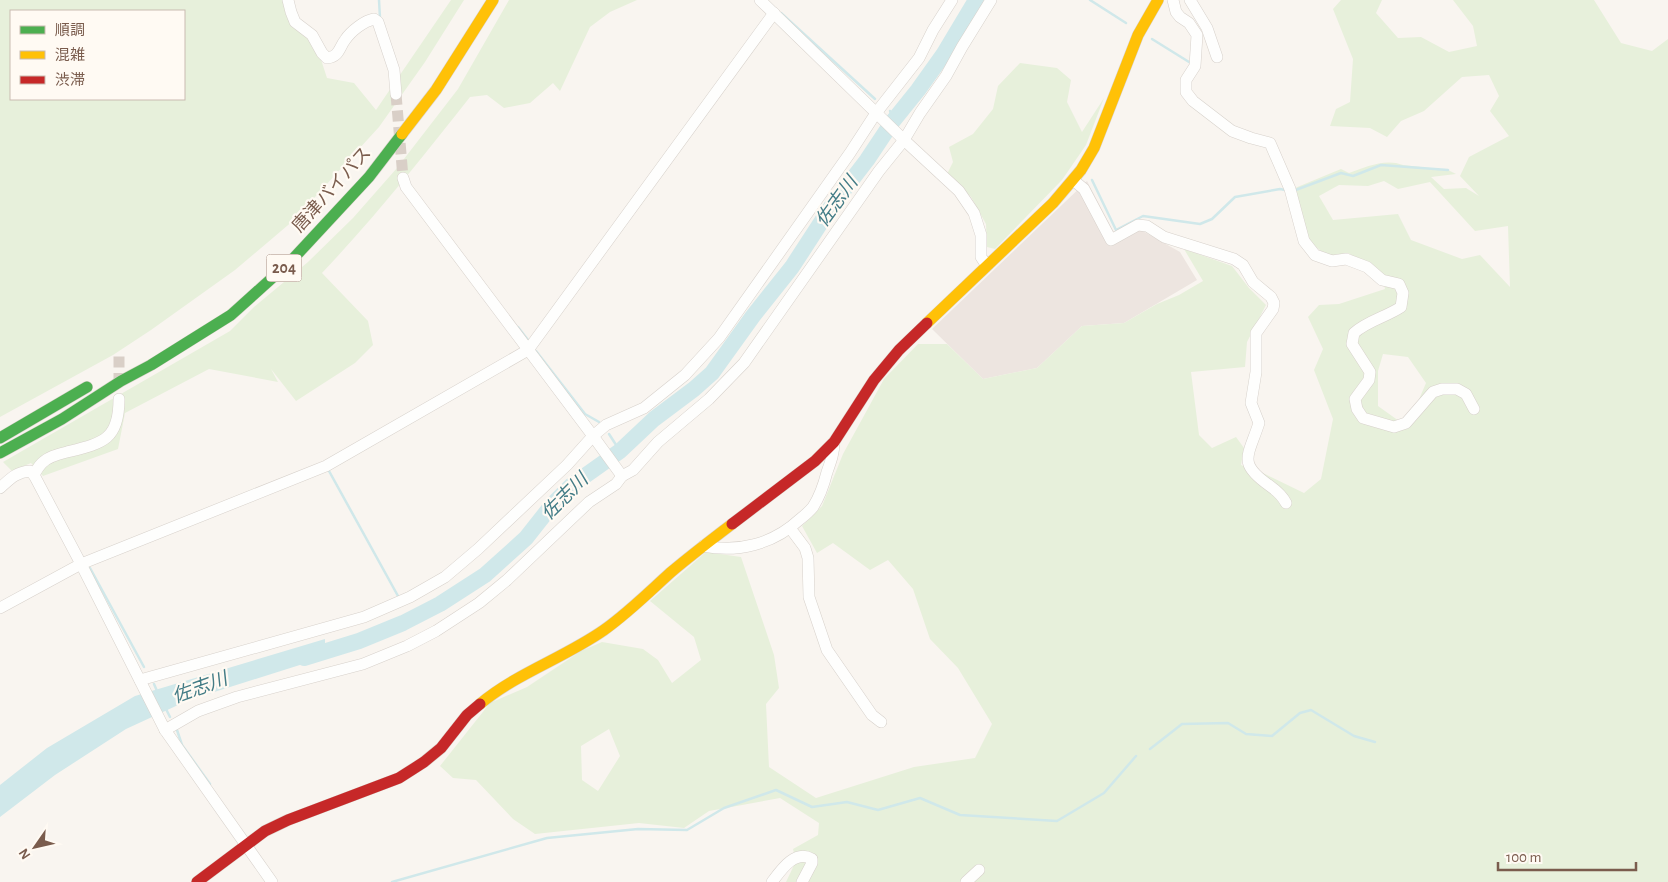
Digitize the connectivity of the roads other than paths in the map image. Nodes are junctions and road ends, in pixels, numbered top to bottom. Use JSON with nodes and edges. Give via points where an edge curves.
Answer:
{"nodes":[{"id":1,"x":288,"y":0,"type":"edge"},
{"id":2,"x":493,"y":0,"type":"edge"},
{"id":3,"x":760,"y":0,"type":"edge"},
{"id":4,"x":952,"y":0,"type":"edge"},
{"id":5,"x":992,"y":0,"type":"edge"},
{"id":6,"x":1158,"y":0,"type":"edge"},
{"id":7,"x":1173,"y":0,"type":"edge"},
{"id":8,"x":1190,"y":0,"type":"edge"},
{"id":9,"x":774,"y":13,"type":"junction"},
{"id":10,"x":1217,"y":57,"type":"dead end"},
{"id":11,"x":396,"y":94,"type":"tunnel mouth"},
{"id":12,"x":876,"y":113,"type":"junction"},
{"id":13,"x":904,"y":140,"type":"junction"},
{"id":14,"x":357,"y":173,"type":"dead end"},
{"id":15,"x":402,"y":178,"type":"tunnel mouth"},
{"id":16,"x":1073,"y":180,"type":"junction"},
{"id":17,"x":295,"y":240,"type":"dead end"},
{"id":18,"x":274,"y":260,"type":"dead end"},
{"id":19,"x":986,"y":266,"type":"junction"},
{"id":20,"x":234,"y":296,"type":"dead end"},
{"id":21,"x":221,"y":308,"type":"dead end"},
{"id":22,"x":206,"y":317,"type":"dead end"},
{"id":23,"x":528,"y":350,"type":"junction"},
{"id":24,"x":94,"y":382,"type":"dead end"},
{"id":25,"x":119,"y":399,"type":"dead end"},
{"id":26,"x":1474,"y":409,"type":"dead end"},
{"id":27,"x":0,"y":438,"type":"edge"},
{"id":28,"x":595,"y":438,"type":"junction"},
{"id":29,"x":834,"y":442,"type":"junction"},
{"id":30,"x":0,"y":454,"type":"edge"},
{"id":31,"x":621,"y":474,"type":"junction"},
{"id":32,"x":34,"y":475,"type":"junction"},
{"id":33,"x":0,"y":488,"type":"edge"},
{"id":34,"x":1286,"y":503,"type":"dead end"},
{"id":35,"x":790,"y":528,"type":"junction"},
{"id":36,"x":703,"y":546,"type":"junction"},
{"id":37,"x":81,"y":564,"type":"junction"},
{"id":38,"x":0,"y":608,"type":"edge"},
{"id":39,"x":140,"y":680,"type":"junction"},
{"id":40,"x":881,"y":722,"type":"dead end"},
{"id":41,"x":164,"y":730,"type":"junction"},
{"id":42,"x":245,"y":845,"type":"junction"},
{"id":43,"x":978,"y":870,"type":"dead end"},
{"id":44,"x":197,"y":882,"type":"edge"},
{"id":45,"x":272,"y":882,"type":"edge"},
{"id":46,"x":772,"y":882,"type":"edge"},
{"id":47,"x":802,"y":882,"type":"edge"},
{"id":48,"x":966,"y":882,"type":"edge"}],
"edges":[{"from":1,"to":11,"type":"street","via":[[295,22],[312,35],[327,58],[338,54],[345,39],[369,20],[378,22],[394,70]]},
{"from":2,"to":30,"type":"main road","name":"唐津バイパス","number":"204","via":[[436,90],[342,208],[291,262],[231,315]]},
{"from":3,"to":9,"type":"street"},
{"from":4,"to":12,"type":"street","via":[[919,58]]},
{"from":5,"to":13,"type":"street"},
{"from":6,"to":16,"type":"main road","via":[[1131,47],[1094,150]]},
{"from":7,"to":26,"type":"street","via":[[1176,12],[1197,35],[1195,66],[1186,80],[1186,92],[1232,131],[1270,143],[1291,192],[1304,241],[1315,255],[1332,261],[1346,258],[1367,267],[1382,280],[1399,284],[1403,293],[1401,307],[1362,325],[1354,333],[1352,344],[1370,372],[1369,380],[1355,399],[1363,418],[1394,427],[1406,423],[1433,392],[1442,389],[1457,389],[1466,394]]},
{"from":8,"to":10,"type":"street","via":[[1207,28]]},
{"from":9,"to":12,"type":"street"},
{"from":9,"to":23,"type":"street"},
{"from":12,"to":13,"type":"street"},
{"from":12,"to":28,"type":"street","via":[[718,338],[685,375],[644,408],[606,425]]},
{"from":13,"to":19,"type":"street","via":[[959,191],[974,213],[981,235],[981,257]]},
{"from":13,"to":31,"type":"street","via":[[879,170],[744,363],[709,400],[658,442],[633,470]]},
{"from":14,"to":17,"type":"main road","name":"唐津バイパス","number":"204"},
{"from":15,"to":23,"type":"street"},
{"from":16,"to":19,"type":"main road"},
{"from":16,"to":34,"type":"street","via":[[1084,189],[1111,240],[1138,225],[1147,226],[1164,237],[1234,259],[1243,266],[1252,282],[1270,297],[1273,309],[1256,334],[1256,372],[1251,403],[1259,423],[1248,459],[1255,476],[1283,495]]},
{"from":18,"to":20,"type":"main road","number":"204"},
{"from":19,"to":29,"type":"main road","via":[[899,350],[874,380]]},
{"from":21,"to":22,"type":"main road"},
{"from":23,"to":28,"type":"street"},
{"from":23,"to":37,"type":"street","via":[[326,466]]},
{"from":24,"to":27,"type":"main road"},
{"from":25,"to":32,"type":"street","via":[[119,417],[112,433],[95,445],[54,455],[42,463]]},
{"from":28,"to":31,"type":"street"},
{"from":28,"to":39,"type":"street","via":[[478,549],[445,577],[410,597],[364,617]]},
{"from":29,"to":35,"type":"street","via":[[834,452],[821,492],[812,508]]},
{"from":29,"to":36,"type":"main road","via":[[815,461]]},
{"from":31,"to":41,"type":"street","via":[[616,484],[589,502],[507,580],[436,631],[363,664],[237,696],[198,711]]},
{"from":32,"to":33,"type":"street","via":[[30,471],[20,472]]},
{"from":32,"to":37,"type":"street"},
{"from":35,"to":36,"type":"street","via":[[767,542],[747,547],[717,549]]},
{"from":35,"to":40,"type":"street","via":[[807,553],[809,597],[827,650],[872,715]]},
{"from":36,"to":42,"type":"main road","via":[[603,631],[486,699],[466,715],[441,748],[424,762],[399,778],[288,820]]},
{"from":37,"to":38,"type":"street"},
{"from":37,"to":39,"type":"street"},
{"from":39,"to":41,"type":"street"},
{"from":41,"to":42,"type":"street"},
{"from":42,"to":44,"type":"main road"},
{"from":42,"to":45,"type":"street"},
{"from":43,"to":48,"type":"street"},
{"from":46,"to":47,"type":"street","via":[[785,865],[800,856],[807,856],[812,863]]}]}
